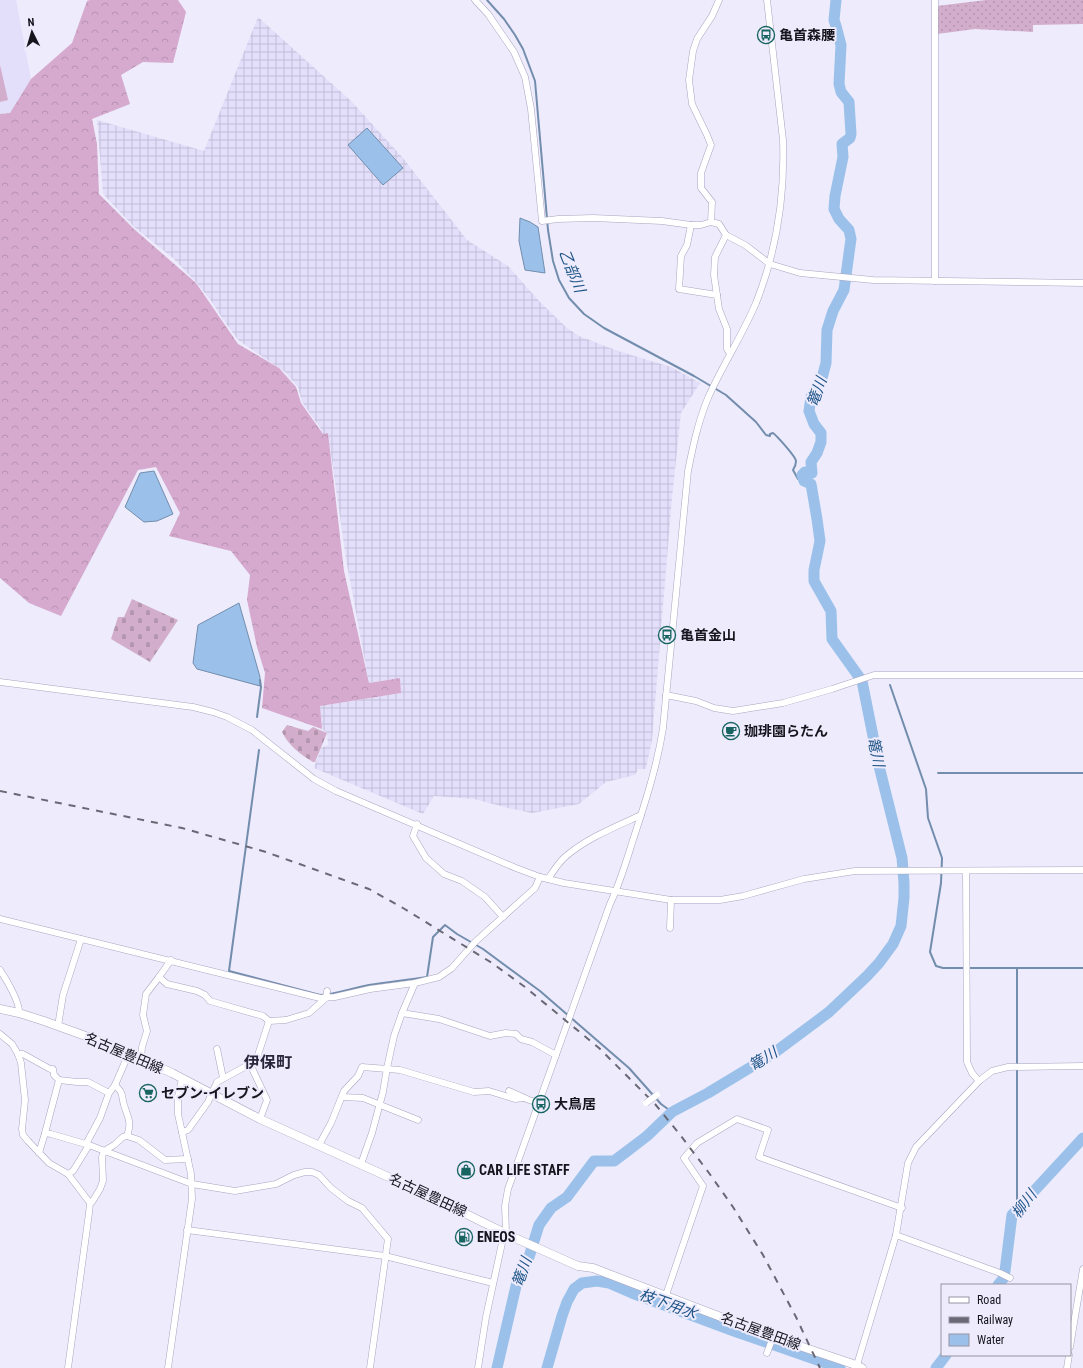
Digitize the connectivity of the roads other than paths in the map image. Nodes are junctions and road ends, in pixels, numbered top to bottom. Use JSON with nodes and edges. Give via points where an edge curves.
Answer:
{"nodes":[{"id":1,"x":475,"y":0,"type":"edge"},
{"id":2,"x":718,"y":0,"type":"edge"},
{"id":3,"x":767,"y":0,"type":"edge"},
{"id":4,"x":935,"y":0,"type":"edge"},
{"id":5,"x":710,"y":222,"type":"junction"},
{"id":6,"x":691,"y":225,"type":"junction"},
{"id":7,"x":726,"y":235,"type":"junction"},
{"id":8,"x":770,"y":264,"type":"junction"},
{"id":9,"x":935,"y":281,"type":"junction"},
{"id":10,"x":1083,"y":283,"type":"edge"},
{"id":11,"x":717,"y":295,"type":"junction"},
{"id":12,"x":730,"y":354,"type":"junction"},
{"id":13,"x":1083,"y":675,"type":"edge"},
{"id":14,"x":0,"y":682,"type":"edge"},
{"id":15,"x":666,"y":696,"type":"junction"},
{"id":16,"x":641,"y":816,"type":"junction"},
{"id":17,"x":417,"y":824,"type":"junction"},
{"id":18,"x":1083,"y":870,"type":"edge"},
{"id":19,"x":966,"y":871,"type":"junction"},
{"id":20,"x":540,"y":877,"type":"junction"},
{"id":21,"x":548,"y":879,"type":"junction"},
{"id":22,"x":616,"y":890,"type":"junction"},
{"id":23,"x":671,"y":900,"type":"junction"},
{"id":24,"x":503,"y":917,"type":"junction"},
{"id":25,"x":0,"y":918,"type":"edge"},
{"id":26,"x":670,"y":928,"type":"dead end"},
{"id":27,"x":81,"y":939,"type":"junction"},
{"id":28,"x":171,"y":960,"type":"junction"},
{"id":29,"x":0,"y":970,"type":"edge"},
{"id":30,"x":159,"y":977,"type":"junction"},
{"id":31,"x":415,"y":983,"type":"junction"},
{"id":32,"x":326,"y":995,"type":"junction"},
{"id":33,"x":0,"y":1009,"type":"edge"},
{"id":34,"x":19,"y":1013,"type":"junction"},
{"id":35,"x":402,"y":1013,"type":"junction"},
{"id":36,"x":269,"y":1021,"type":"junction"},
{"id":37,"x":58,"y":1026,"type":"junction"},
{"id":38,"x":0,"y":1034,"type":"edge"},
{"id":39,"x":217,"y":1049,"type":"dead end"},
{"id":40,"x":129,"y":1053,"type":"junction"},
{"id":41,"x":18,"y":1054,"type":"junction"},
{"id":42,"x":556,"y":1055,"type":"junction"},
{"id":43,"x":141,"y":1059,"type":"junction"},
{"id":44,"x":250,"y":1064,"type":"junction"},
{"id":45,"x":1083,"y":1066,"type":"edge"},
{"id":46,"x":387,"y":1068,"type":"junction"},
{"id":47,"x":223,"y":1078,"type":"junction"},
{"id":48,"x":182,"y":1079,"type":"junction"},
{"id":49,"x":59,"y":1080,"type":"junction"},
{"id":50,"x":979,"y":1081,"type":"junction"},
{"id":51,"x":115,"y":1085,"type":"junction"},
{"id":52,"x":509,"y":1091,"type":"dead end"},
{"id":53,"x":109,"y":1092,"type":"junction"},
{"id":54,"x":212,"y":1094,"type":"junction"},
{"id":55,"x":657,"y":1095,"type":"dead end"},
{"id":56,"x":342,"y":1097,"type":"junction"},
{"id":57,"x":524,"y":1098,"type":"junction"},
{"id":58,"x":539,"y":1103,"type":"junction"},
{"id":59,"x":646,"y":1103,"type":"dead end"},
{"id":60,"x":379,"y":1106,"type":"junction"},
{"id":61,"x":260,"y":1119,"type":"junction"},
{"id":62,"x":418,"y":1120,"type":"dead end"},
{"id":63,"x":182,"y":1132,"type":"junction"},
{"id":64,"x":45,"y":1133,"type":"junction"},
{"id":65,"x":127,"y":1136,"type":"junction"},
{"id":66,"x":88,"y":1145,"type":"junction"},
{"id":67,"x":319,"y":1145,"type":"junction"},
{"id":68,"x":104,"y":1151,"type":"junction"},
{"id":69,"x":39,"y":1153,"type":"junction"},
{"id":70,"x":188,"y":1159,"type":"junction"},
{"id":71,"x":360,"y":1164,"type":"junction"},
{"id":72,"x":68,"y":1174,"type":"junction"},
{"id":73,"x":192,"y":1184,"type":"junction"},
{"id":74,"x":90,"y":1203,"type":"junction"},
{"id":75,"x":902,"y":1208,"type":"junction"},
{"id":76,"x":187,"y":1230,"type":"junction"},
{"id":77,"x":506,"y":1232,"type":"junction"},
{"id":78,"x":896,"y":1235,"type":"junction"},
{"id":79,"x":384,"y":1256,"type":"junction"},
{"id":80,"x":1083,"y":1269,"type":"edge"},
{"id":81,"x":1010,"y":1278,"type":"dead end"},
{"id":82,"x":493,"y":1283,"type":"junction"},
{"id":83,"x":666,"y":1295,"type":"junction"},
{"id":84,"x":772,"y":1338,"type":"junction"},
{"id":85,"x":1071,"y":1341,"type":"edge"},
{"id":86,"x":768,"y":1351,"type":"dead end"},
{"id":87,"x":1069,"y":1356,"type":"edge"},
{"id":88,"x":857,"y":1367,"type":"edge"},
{"id":89,"x":68,"y":1368,"type":"edge"},
{"id":90,"x":168,"y":1368,"type":"edge"},
{"id":91,"x":370,"y":1368,"type":"edge"},
{"id":92,"x":478,"y":1368,"type":"edge"},
{"id":93,"x":1067,"y":1368,"type":"edge"}],
"edges":[{"from":1,"to":6,"type":"street","via":[[514,52],[524,77],[531,108],[542,221],[620,218]]},
{"from":2,"to":5,"type":"street","via":[[695,45],[689,80],[692,104],[711,145],[701,173],[701,188],[712,202]]},
{"from":3,"to":8,"type":"street","via":[[784,165],[779,218]]},
{"from":4,"to":9,"type":"street"},
{"from":5,"to":6,"type":"street"},
{"from":5,"to":7,"type":"street","via":[[719,224]]},
{"from":6,"to":11,"type":"street","via":[[687,245],[681,256],[679,289]]},
{"from":7,"to":8,"type":"street"},
{"from":7,"to":11,"type":"street","via":[[715,257]]},
{"from":8,"to":9,"type":"street","via":[[800,273],[825,276],[864,280]]},
{"from":8,"to":12,"type":"street","via":[[747,323]]},
{"from":9,"to":10,"type":"street"},
{"from":11,"to":12,"type":"street","via":[[720,313],[726,323],[727,349]]},
{"from":12,"to":15,"type":"street","via":[[700,419],[688,471]]},
{"from":13,"to":15,"type":"street","via":[[874,675],[783,703],[733,711]]},
{"from":14,"to":17,"type":"street","via":[[193,707],[213,712],[252,730],[325,785]]},
{"from":15,"to":16,"type":"street","via":[[656,767]]},
{"from":16,"to":21,"type":"street","via":[[584,843],[563,858]]},
{"from":16,"to":22,"type":"street"},
{"from":17,"to":20,"type":"street"},
{"from":17,"to":24,"type":"street","via":[[413,836],[426,858],[444,874],[462,881],[485,897]]},
{"from":18,"to":19,"type":"street"},
{"from":19,"to":23,"type":"street","via":[[855,871],[804,879],[720,900]]},
{"from":19,"to":50,"type":"street","via":[[967,1062]]},
{"from":20,"to":21,"type":"street"},
{"from":20,"to":24,"type":"street","via":[[535,888]]},
{"from":21,"to":22,"type":"street"},
{"from":22,"to":23,"type":"street"},
{"from":22,"to":42,"type":"street"},
{"from":23,"to":26,"type":"street"},
{"from":24,"to":31,"type":"street","via":[[475,942],[452,968],[439,977]]},
{"from":25,"to":27,"type":"street"},
{"from":27,"to":28,"type":"street"},
{"from":27,"to":37,"type":"street","via":[[63,995]]},
{"from":28,"to":30,"type":"street"},
{"from":28,"to":32,"type":"street","via":[[320,998]]},
{"from":29,"to":34,"type":"street","via":[[13,994]]},
{"from":30,"to":36,"type":"street","via":[[167,984],[197,991],[210,1001],[264,1016]]},
{"from":30,"to":43,"type":"street","via":[[146,994],[144,1015],[147,1031]]},
{"from":31,"to":32,"type":"street"},
{"from":31,"to":35,"type":"street"},
{"from":32,"to":36,"type":"street","via":[[309,1013],[286,1020]]},
{"from":33,"to":34,"type":"main road","name":"名古屋豊田線"},
{"from":34,"to":37,"type":"main road","name":"名古屋豊田線"},
{"from":35,"to":42,"type":"street","via":[[439,1019],[490,1036],[516,1034],[521,1039]]},
{"from":35,"to":46,"type":"street"},
{"from":36,"to":44,"type":"street","via":[[258,1055]]},
{"from":37,"to":40,"type":"main road","name":"名古屋豊田線"},
{"from":38,"to":41,"type":"street","via":[[12,1044]]},
{"from":39,"to":47,"type":"street"},
{"from":40,"to":43,"type":"main road","name":"名古屋豊田線"},
{"from":40,"to":51,"type":"street"},
{"from":41,"to":49,"type":"street","via":[[23,1054],[53,1070]]},
{"from":41,"to":69,"type":"street","via":[[25,1100],[23,1135]]},
{"from":42,"to":58,"type":"street"},
{"from":43,"to":48,"type":"main road","name":"名古屋豊田線"},
{"from":44,"to":47,"type":"street"},
{"from":44,"to":61,"type":"street","via":[[267,1100]]},
{"from":45,"to":50,"type":"street","via":[[1008,1067],[992,1071]]},
{"from":46,"to":56,"type":"street","via":[[362,1067]]},
{"from":46,"to":57,"type":"street","via":[[474,1092],[487,1091],[515,1099]]},
{"from":46,"to":60,"type":"street"},
{"from":47,"to":54,"type":"street","via":[[217,1082]]},
{"from":48,"to":54,"type":"main road","name":"名古屋豊田線"},
{"from":48,"to":63,"type":"street","via":[[178,1104]]},
{"from":49,"to":53,"type":"street","via":[[88,1082]]},
{"from":49,"to":64,"type":"street"},
{"from":50,"to":75,"type":"street","via":[[916,1147],[908,1162]]},
{"from":51,"to":53,"type":"street"},
{"from":51,"to":65,"type":"street","via":[[123,1095],[129,1117]]},
{"from":52,"to":57,"type":"street"},
{"from":53,"to":66,"type":"street"},
{"from":54,"to":61,"type":"main road","name":"名古屋豊田線"},
{"from":54,"to":63,"type":"street","via":[[188,1130]]},
{"from":55,"to":59,"type":"street","bridge":true},
{"from":56,"to":60,"type":"street","via":[[363,1098]]},
{"from":56,"to":67,"type":"street"},
{"from":57,"to":58,"type":"street"},
{"from":58,"to":77,"type":"street","via":[[507,1194]]},
{"from":60,"to":62,"type":"street"},
{"from":60,"to":71,"type":"street"},
{"from":61,"to":67,"type":"main road","name":"名古屋豊田線"},
{"from":63,"to":70,"type":"street"},
{"from":64,"to":66,"type":"street"},
{"from":64,"to":69,"type":"street"},
{"from":65,"to":68,"type":"street"},
{"from":65,"to":70,"type":"street","via":[[139,1140],[165,1160]]},
{"from":66,"to":68,"type":"street"},
{"from":66,"to":72,"type":"street","via":[[73,1171]]},
{"from":67,"to":71,"type":"main road","name":"名古屋豊田線"},
{"from":68,"to":73,"type":"street"},
{"from":68,"to":74,"type":"street","via":[[103,1181]]},
{"from":69,"to":72,"type":"street","via":[[49,1163]]},
{"from":70,"to":73,"type":"street"},
{"from":71,"to":77,"type":"main road","name":"名古屋豊田線"},
{"from":72,"to":74,"type":"street"},
{"from":73,"to":76,"type":"street"},
{"from":73,"to":79,"type":"street","via":[[236,1191],[276,1184],[294,1175],[312,1172],[370,1216],[388,1239]]},
{"from":74,"to":89,"type":"street"},
{"from":75,"to":78,"type":"street"},
{"from":75,"to":83,"type":"street","via":[[759,1157],[768,1130],[737,1119],[697,1143],[684,1158],[703,1186]]},
{"from":76,"to":79,"type":"street"},
{"from":76,"to":90,"type":"street"},
{"from":77,"to":82,"type":"street"},
{"from":77,"to":83,"type":"main road","name":"名古屋豊田線","via":[[578,1266],[593,1268]]},
{"from":78,"to":81,"type":"street"},
{"from":78,"to":88,"type":"street"},
{"from":79,"to":82,"type":"street"},
{"from":79,"to":91,"type":"street"},
{"from":80,"to":85,"type":"street"},
{"from":82,"to":92,"type":"street"},
{"from":83,"to":84,"type":"main road","name":"名古屋豊田線"},
{"from":84,"to":86,"type":"street"},
{"from":84,"to":88,"type":"main road","name":"名古屋豊田線"},
{"from":87,"to":93,"type":"street"}]}
